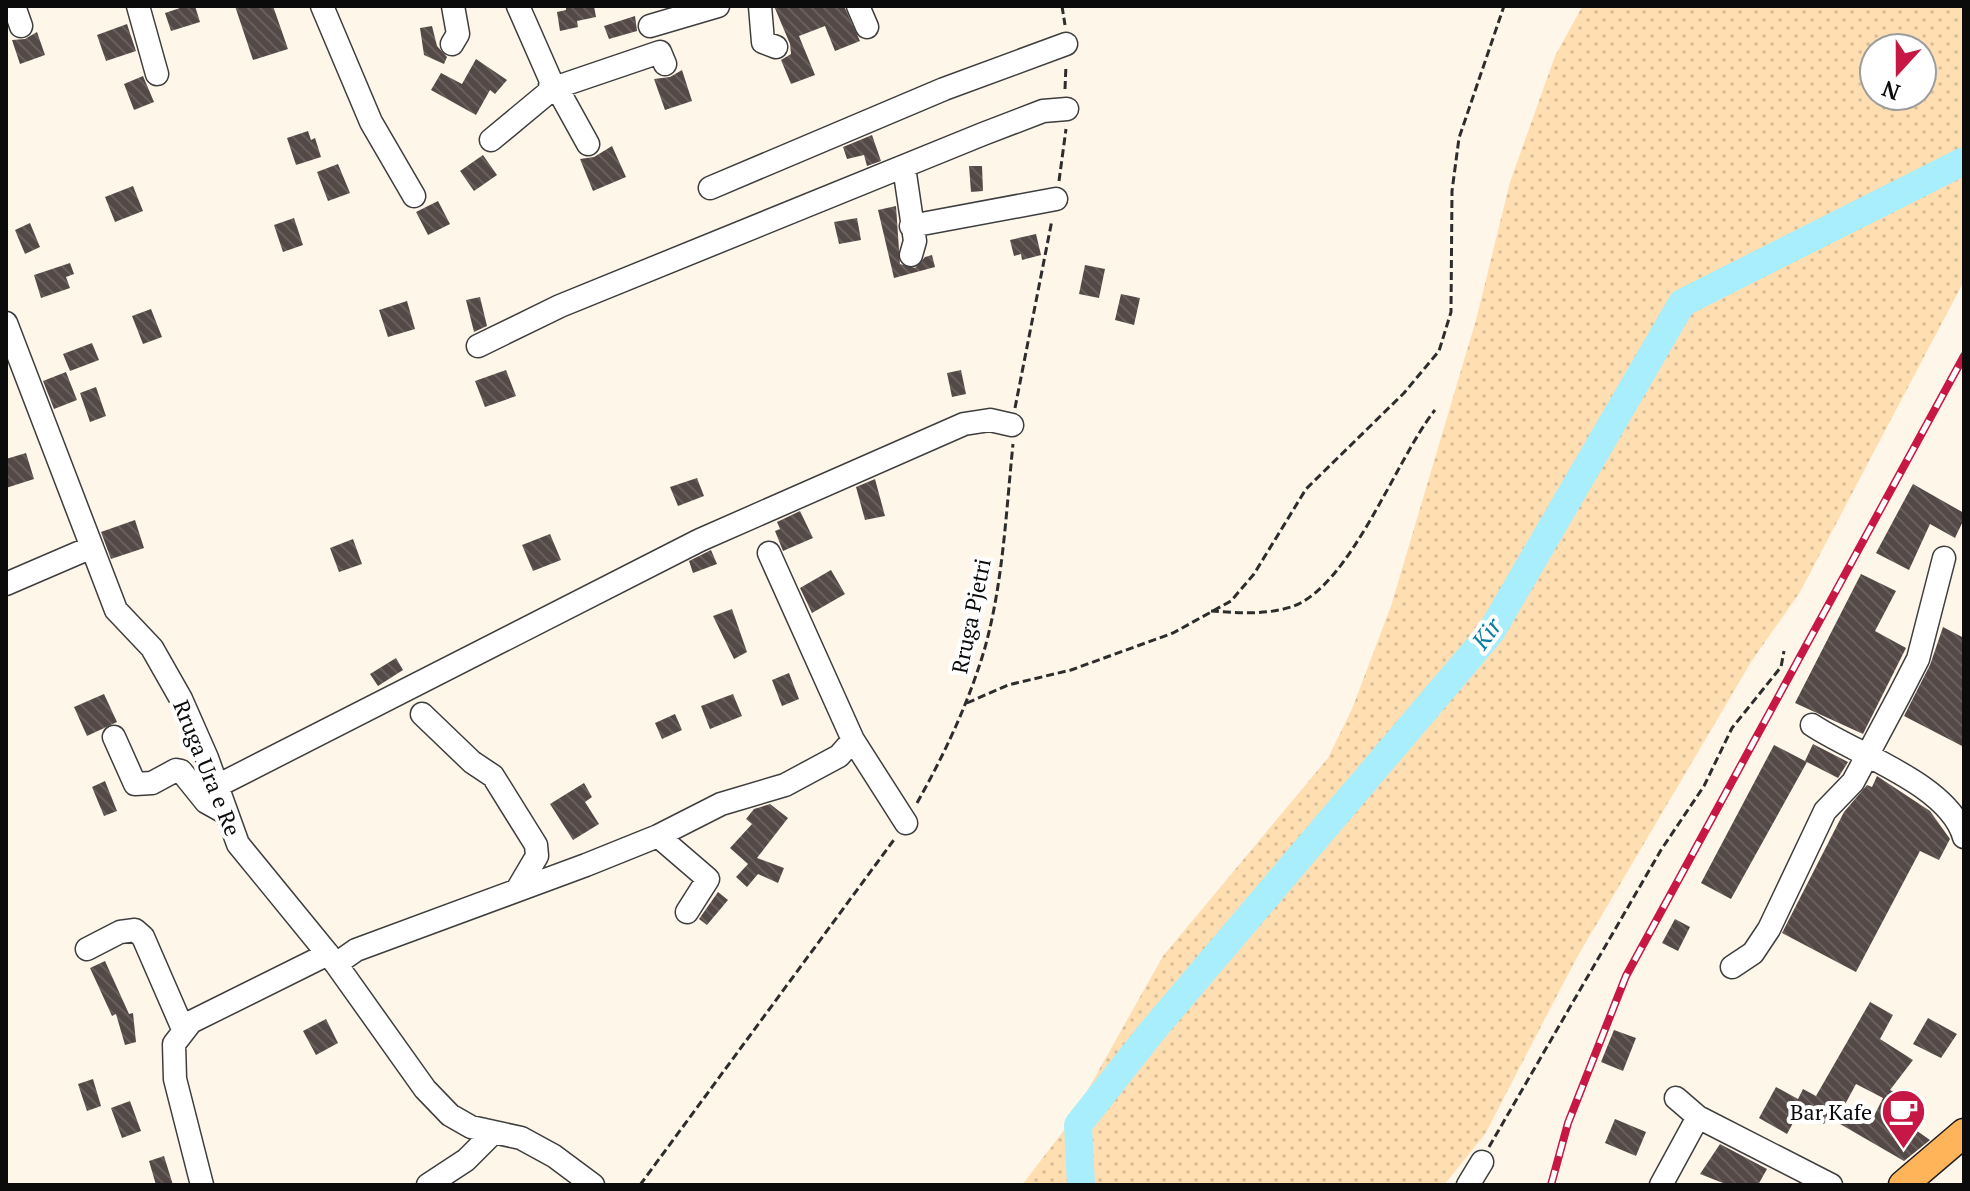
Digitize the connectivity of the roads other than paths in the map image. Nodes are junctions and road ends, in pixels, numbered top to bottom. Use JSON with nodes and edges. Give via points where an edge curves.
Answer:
{"nodes":[{"id":1,"x":138,"y":6,"type":"edge"},
{"id":2,"x":322,"y":6,"type":"edge"},
{"id":3,"x":453,"y":6,"type":"edge"},
{"id":4,"x":518,"y":6,"type":"edge"},
{"id":5,"x":718,"y":6,"type":"edge"},
{"id":6,"x":760,"y":6,"type":"edge"},
{"id":7,"x":650,"y":26,"type":"dead end"},
{"id":8,"x":452,"y":44,"type":"dead end"},
{"id":9,"x":1066,"y":44,"type":"road end"},
{"id":10,"x":776,"y":47,"type":"dead end"},
{"id":11,"x":665,"y":64,"type":"dead end"},
{"id":12,"x":157,"y":74,"type":"dead end"},
{"id":13,"x":550,"y":86,"type":"junction"},
{"id":14,"x":1067,"y":109,"type":"road end"},
{"id":15,"x":491,"y":140,"type":"dead end"},
{"id":16,"x":588,"y":144,"type":"dead end"},
{"id":17,"x":904,"y":167,"type":"junction"},
{"id":18,"x":710,"y":188,"type":"dead end"},
{"id":19,"x":414,"y":196,"type":"dead end"},
{"id":20,"x":1056,"y":199,"type":"road end"},
{"id":21,"x":911,"y":226,"type":"junction"},
{"id":22,"x":911,"y":255,"type":"dead end"},
{"id":23,"x":6,"y":323,"type":"edge"},
{"id":24,"x":478,"y":346,"type":"dead end"},
{"id":25,"x":1012,"y":425,"type":"road end"},
{"id":26,"x":92,"y":547,"type":"junction"},
{"id":27,"x":769,"y":553,"type":"dead end"},
{"id":28,"x":1944,"y":558,"type":"dead end"},
{"id":29,"x":6,"y":584,"type":"edge"},
{"id":30,"x":422,"y":714,"type":"dead end"},
{"id":31,"x":1812,"y":725,"type":"dead end"},
{"id":32,"x":114,"y":737,"type":"dead end"},
{"id":33,"x":853,"y":740,"type":"junction"},
{"id":34,"x":1868,"y":755,"type":"junction"},
{"id":35,"x":215,"y":787,"type":"junction"},
{"id":36,"x":224,"y":812,"type":"junction"},
{"id":37,"x":906,"y":823,"type":"road end"},
{"id":38,"x":658,"y":836,"type":"junction"},
{"id":39,"x":1964,"y":837,"type":"edge"},
{"id":40,"x":517,"y":890,"type":"junction"},
{"id":41,"x":687,"y":912,"type":"dead end"},
{"id":42,"x":87,"y":949,"type":"dead end"},
{"id":43,"x":332,"y":959,"type":"junction"},
{"id":44,"x":1732,"y":967,"type":"dead end"},
{"id":45,"x":183,"y":1029,"type":"junction"},
{"id":46,"x":1676,"y":1098,"type":"dead end"},
{"id":47,"x":1698,"y":1117,"type":"junction"},
{"id":48,"x":493,"y":1133,"type":"junction"},
{"id":49,"x":1964,"y":1133,"type":"edge"},
{"id":50,"x":1482,"y":1162,"type":"road end"},
{"id":51,"x":202,"y":1185,"type":"edge"},
{"id":52,"x":428,"y":1185,"type":"edge"},
{"id":53,"x":593,"y":1185,"type":"edge"},
{"id":54,"x":1468,"y":1185,"type":"edge"},
{"id":55,"x":1661,"y":1185,"type":"edge"},
{"id":56,"x":1831,"y":1185,"type":"edge"},
{"id":57,"x":1903,"y":1185,"type":"edge"}],
"edges":[{"from":1,"to":12,"type":"street"},
{"from":2,"to":19,"type":"street","via":[[371,122]]},
{"from":3,"to":8,"type":"street","via":[[458,34]]},
{"from":4,"to":13,"type":"street"},
{"from":5,"to":7,"type":"street"},
{"from":6,"to":10,"type":"street","via":[[763,42]]},
{"from":9,"to":18,"type":"street","via":[[944,89]]},
{"from":11,"to":13,"type":"street","via":[[660,52]]},
{"from":13,"to":15,"type":"street","via":[[541,100]]},
{"from":13,"to":16,"type":"street","via":[[562,97]]},
{"from":14,"to":17,"type":"street","via":[[1043,111]]},
{"from":17,"to":21,"type":"street"},
{"from":17,"to":24,"type":"street","via":[[560,306]]},
{"from":20,"to":21,"type":"street"},
{"from":21,"to":22,"type":"street"},
{"from":23,"to":26,"type":"street","name":"Rruga Ura e Re"},
{"from":25,"to":35,"type":"street","via":[[990,420],[964,424],[700,540]]},
{"from":26,"to":29,"type":"street"},
{"from":26,"to":35,"type":"street","name":"Rruga Ura e Re","via":[[116,610],[152,648],[181,699]]},
{"from":27,"to":33,"type":"street"},
{"from":28,"to":34,"type":"street","via":[[1918,659]]},
{"from":30,"to":40,"type":"street","via":[[493,776],[536,845],[537,856]]},
{"from":31,"to":34,"type":"street"},
{"from":32,"to":36,"type":"street","via":[[135,784],[181,771],[206,802]]},
{"from":33,"to":37,"type":"street"},
{"from":33,"to":38,"type":"street","via":[[839,756],[799,778],[721,804]]},
{"from":34,"to":39,"type":"street","via":[[1947,806]]},
{"from":34,"to":44,"type":"street","via":[[1853,782],[1825,811],[1753,953]]},
{"from":35,"to":36,"type":"street","name":"Rruga Ura e Re"},
{"from":36,"to":43,"type":"street","name":"Rruga Ura e Re","via":[[238,844]]},
{"from":38,"to":40,"type":"street"},
{"from":38,"to":41,"type":"street","via":[[708,879]]},
{"from":40,"to":43,"type":"street"},
{"from":42,"to":45,"type":"street","via":[[135,930],[143,937]]},
{"from":43,"to":45,"type":"street"},
{"from":43,"to":48,"type":"street","name":"Rruga Ura e Re","via":[[441,1106],[471,1127]]},
{"from":45,"to":51,"type":"street","via":[[174,1044],[175,1079]]},
{"from":46,"to":47,"type":"street"},
{"from":47,"to":55,"type":"street"},
{"from":47,"to":56,"type":"street"},
{"from":48,"to":52,"type":"street","via":[[466,1160]]},
{"from":48,"to":53,"type":"street","name":"Rruga Ura e Re","via":[[521,1138]]},
{"from":49,"to":57,"type":"main road"},
{"from":50,"to":54,"type":"street"}]}
